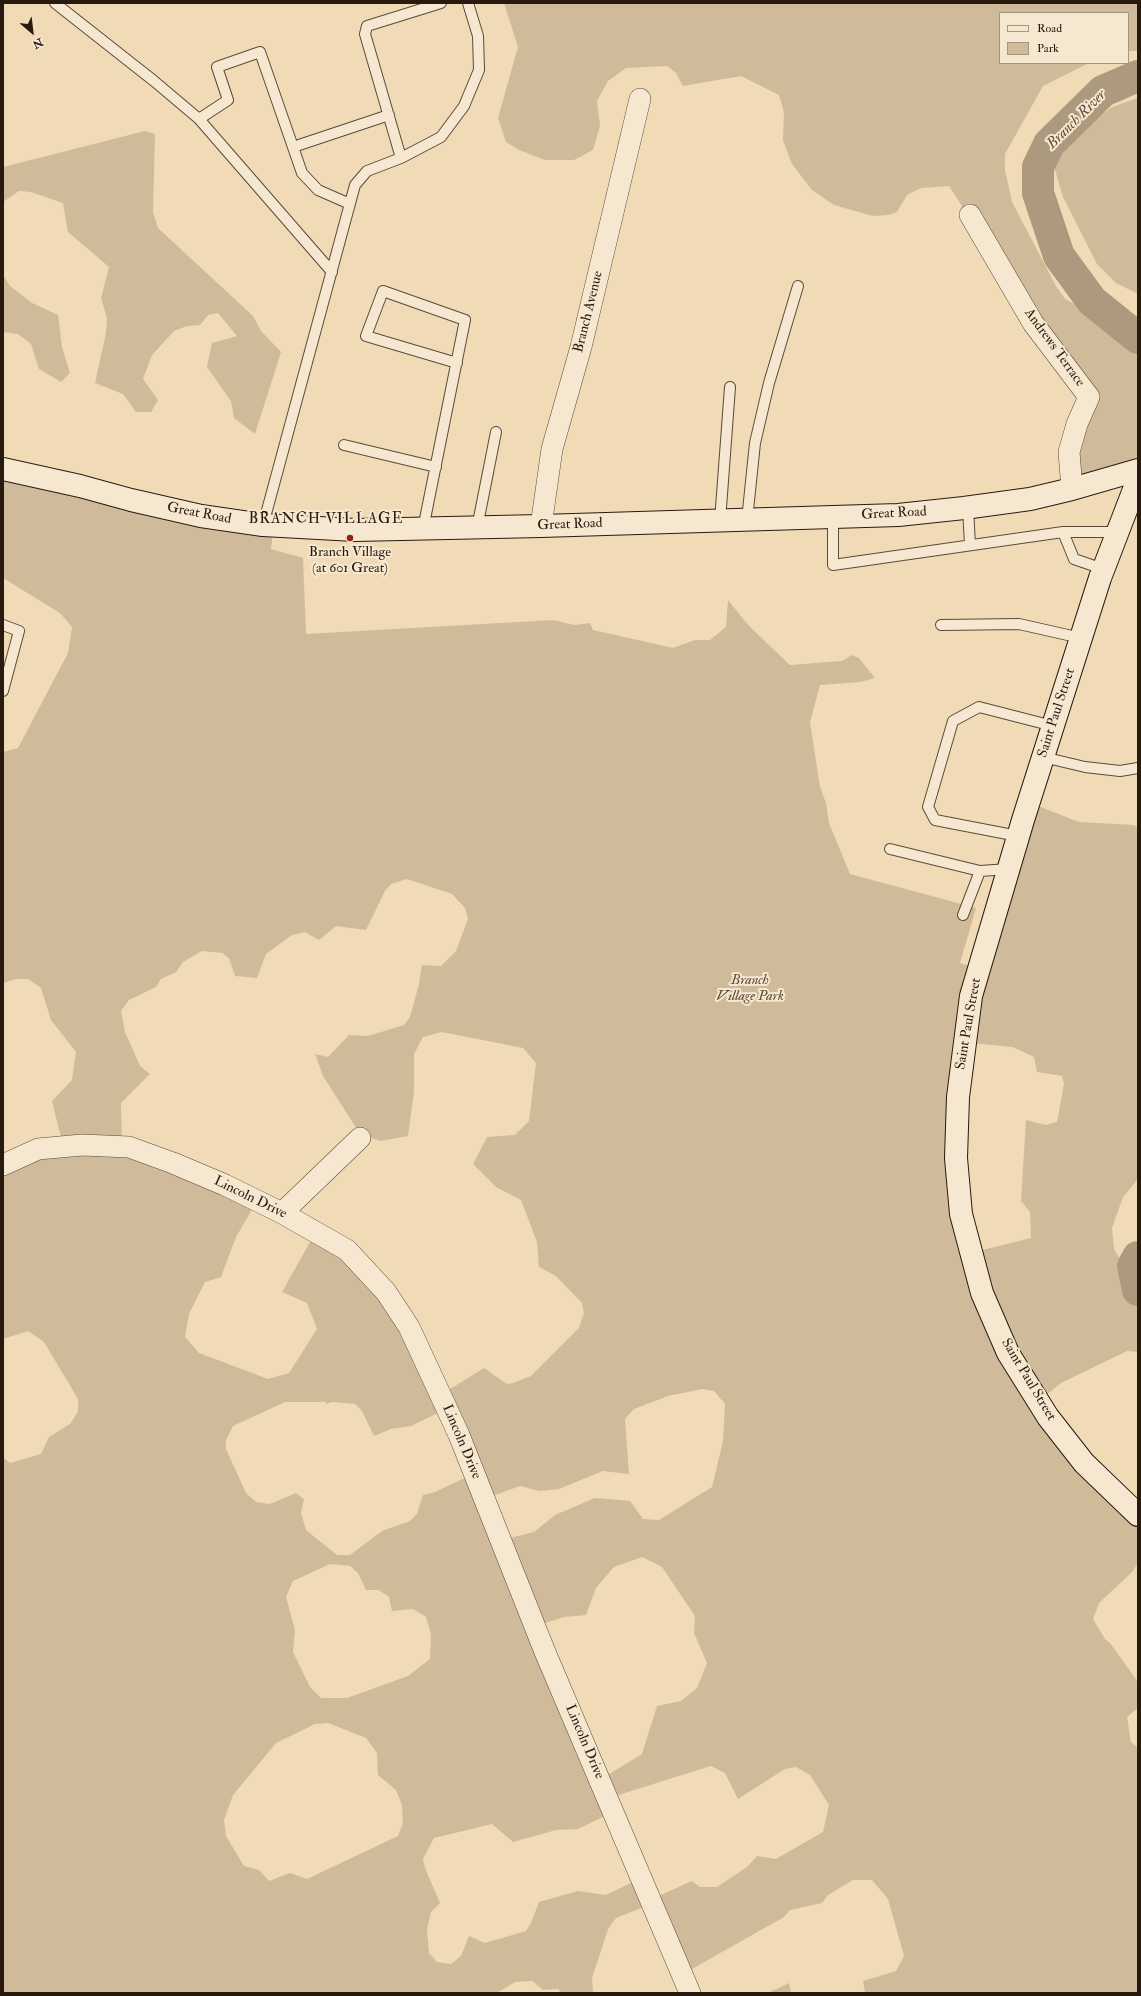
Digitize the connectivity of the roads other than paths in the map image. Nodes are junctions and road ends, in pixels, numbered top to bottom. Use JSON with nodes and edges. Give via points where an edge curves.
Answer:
{"nodes":[{"id":1,"x":55,"y":3,"type":"edge"},
{"id":2,"x":441,"y":3,"type":"edge"},
{"id":3,"x":468,"y":3,"type":"edge"},
{"id":4,"x":640,"y":98,"type":"dead end"},
{"id":5,"x":389,"y":116,"type":"junction"},
{"id":6,"x":199,"y":119,"type":"junction"},
{"id":7,"x":293,"y":147,"type":"junction"},
{"id":8,"x":401,"y":158,"type":"junction"},
{"id":9,"x":350,"y":204,"type":"junction"},
{"id":10,"x":970,"y":215,"type":"dead end"},
{"id":11,"x":332,"y":272,"type":"junction"},
{"id":12,"x":798,"y":286,"type":"dead end"},
{"id":13,"x":457,"y":363,"type":"junction"},
{"id":14,"x":730,"y":387,"type":"dead end"},
{"id":15,"x":496,"y":432,"type":"dead end"},
{"id":16,"x":344,"y":446,"type":"dead end"},
{"id":17,"x":436,"y":467,"type":"junction"},
{"id":18,"x":3,"y":468,"type":"edge"},
{"id":19,"x":1138,"y":470,"type":"edge"},
{"id":20,"x":1138,"y":478,"type":"edge"},
{"id":21,"x":1072,"y":489,"type":"junction"},
{"id":22,"x":968,"y":508,"type":"junction"},
{"id":23,"x":833,"y":517,"type":"junction"},
{"id":24,"x":720,"y":520,"type":"junction"},
{"id":25,"x":747,"y":520,"type":"junction"},
{"id":26,"x":263,"y":525,"type":"junction"},
{"id":27,"x":541,"y":526,"type":"junction"},
{"id":28,"x":477,"y":528,"type":"junction"},
{"id":29,"x":423,"y":529,"type":"junction"},
{"id":30,"x":1063,"y":532,"type":"junction"},
{"id":31,"x":1118,"y":532,"type":"junction"},
{"id":32,"x":970,"y":545,"type":"junction"},
{"id":33,"x":1103,"y":569,"type":"junction"},
{"id":34,"x":3,"y":625,"type":"edge"},
{"id":35,"x":941,"y":626,"type":"dead end"},
{"id":36,"x":1081,"y":638,"type":"junction"},
{"id":37,"x":3,"y":691,"type":"edge"},
{"id":38,"x":1053,"y":726,"type":"junction"},
{"id":39,"x":1043,"y":757,"type":"junction"},
{"id":40,"x":1138,"y":768,"type":"edge"},
{"id":41,"x":1018,"y":836,"type":"junction"},
{"id":42,"x":890,"y":849,"type":"dead end"},
{"id":43,"x":1009,"y":868,"type":"junction"},
{"id":44,"x":980,"y":871,"type":"junction"},
{"id":45,"x":963,"y":915,"type":"dead end"},
{"id":46,"x":360,"y":1138,"type":"dead end"},
{"id":47,"x":3,"y":1164,"type":"edge"},
{"id":48,"x":282,"y":1213,"type":"junction"},
{"id":49,"x":1138,"y":1515,"type":"edge"},
{"id":50,"x":690,"y":1993,"type":"edge"}],
"edges":[{"from":1,"to":6,"type":"lane"},
{"from":2,"to":5,"type":"lane","via":[[367,26],[365,34]]},
{"from":3,"to":8,"type":"lane","via":[[478,36],[479,70],[464,106],[441,137]]},
{"from":4,"to":27,"type":"street","name":"Branch Avenue","via":[[581,347],[552,449]]},
{"from":5,"to":7,"type":"lane"},
{"from":5,"to":8,"type":"lane"},
{"from":6,"to":7,"type":"lane","via":[[228,100],[217,67],[260,52]]},
{"from":6,"to":11,"type":"lane"},
{"from":7,"to":9,"type":"lane","via":[[302,173],[318,190]]},
{"from":8,"to":9,"type":"lane","via":[[367,171],[355,185]]},
{"from":9,"to":11,"type":"lane"},
{"from":10,"to":21,"type":"street","name":"Andrews Terrace","via":[[1033,323],[1089,396],[1069,452]]},
{"from":11,"to":26,"type":"lane"},
{"from":12,"to":25,"type":"lane","via":[[769,383],[755,443]]},
{"from":13,"to":13,"type":"lane","via":[[465,320],[383,290],[366,336]]},
{"from":13,"to":17,"type":"lane"},
{"from":14,"to":24,"type":"lane"},
{"from":15,"to":28,"type":"lane"},
{"from":16,"to":17,"type":"lane"},
{"from":17,"to":29,"type":"lane"},
{"from":18,"to":26,"type":"main road","name":"Great Road","via":[[201,516]]},
{"from":19,"to":21,"type":"main road","name":"Great Road"},
{"from":20,"to":31,"type":"main road","name":"Saint Paul Street"},
{"from":21,"to":22,"type":"main road","name":"Great Road","via":[[1030,499]]},
{"from":22,"to":23,"type":"main road","name":"Great Road","via":[[898,515]]},
{"from":22,"to":32,"type":"lane"},
{"from":23,"to":25,"type":"main road","name":"Great Road"},
{"from":23,"to":32,"type":"lane","via":[[833,565]]},
{"from":24,"to":25,"type":"main road","name":"Great Road"},
{"from":24,"to":27,"type":"main road","name":"Great Road"},
{"from":26,"to":29,"type":"main road","name":"Great Road","via":[[355,530]]},
{"from":27,"to":28,"type":"main road","name":"Great Road"},
{"from":28,"to":29,"type":"main road","name":"Great Road"},
{"from":30,"to":31,"type":"lane"},
{"from":30,"to":32,"type":"lane"},
{"from":30,"to":33,"type":"lane","via":[[1074,559]]},
{"from":31,"to":33,"type":"main road","name":"Saint Paul Street"},
{"from":33,"to":36,"type":"main road","name":"Saint Paul Street"},
{"from":34,"to":37,"type":"lane","via":[[18,631]]},
{"from":35,"to":36,"type":"lane","via":[[1019,624]]},
{"from":36,"to":38,"type":"main road","name":"Saint Paul Street"},
{"from":38,"to":39,"type":"main road","name":"Saint Paul Street"},
{"from":38,"to":41,"type":"lane","via":[[979,707],[953,721],[928,807],[935,820]]},
{"from":39,"to":40,"type":"lane","via":[[1085,767],[1120,771]]},
{"from":39,"to":41,"type":"main road","name":"Saint Paul Street"},
{"from":41,"to":43,"type":"main road","name":"Saint Paul Street"},
{"from":42,"to":44,"type":"lane"},
{"from":43,"to":44,"type":"lane"},
{"from":43,"to":49,"type":"main road","name":"Saint Paul Street","via":[[971,996],[963,1048],[956,1158],[961,1214],[982,1293],[1008,1353],[1048,1416],[1084,1463]]},
{"from":44,"to":45,"type":"lane"},
{"from":46,"to":48,"type":"street"},
{"from":47,"to":48,"type":"street","name":"Lincoln Drive","via":[[38,1149],[82,1145],[129,1147],[212,1179]]},
{"from":48,"to":50,"type":"street","name":"Lincoln Drive","via":[[347,1250],[386,1292],[409,1327],[459,1435],[545,1652]]}]}
